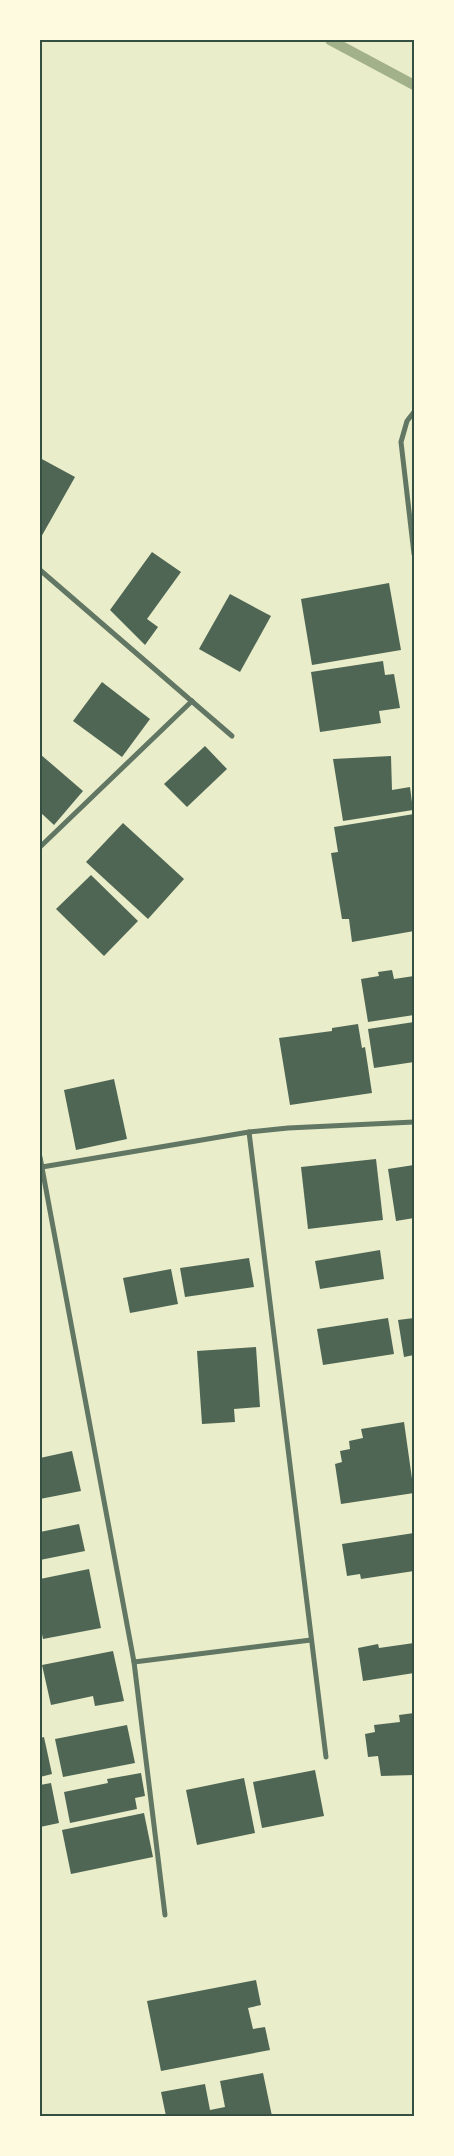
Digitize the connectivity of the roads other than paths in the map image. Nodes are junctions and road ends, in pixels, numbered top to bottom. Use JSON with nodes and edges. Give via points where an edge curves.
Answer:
{"nodes":[{"id":1,"x":414,"y":412,"type":"edge"},
{"id":2,"x":414,"y":554,"type":"edge"},
{"id":3,"x":40,"y":570,"type":"edge"},
{"id":4,"x":192,"y":701,"type":"junction"},
{"id":5,"x":232,"y":736,"type":"dead end"},
{"id":6,"x":40,"y":848,"type":"edge"},
{"id":7,"x":414,"y":1122,"type":"edge"},
{"id":8,"x":249,"y":1132,"type":"junction"},
{"id":9,"x":40,"y":1157,"type":"edge"},
{"id":10,"x":42,"y":1167,"type":"junction"},
{"id":11,"x":311,"y":1640,"type":"junction"},
{"id":12,"x":134,"y":1662,"type":"junction"},
{"id":13,"x":326,"y":1757,"type":"dead end"},
{"id":14,"x":164,"y":1914,"type":"dead end"}],
"edges":[{"from":1,"to":2,"type":"street","via":[[401,442]]},
{"from":3,"to":4,"type":"street"},
{"from":4,"to":5,"type":"street"},
{"from":4,"to":6,"type":"street"},
{"from":7,"to":8,"type":"street"},
{"from":8,"to":10,"type":"street"},
{"from":8,"to":11,"type":"street"},
{"from":9,"to":10,"type":"street"},
{"from":10,"to":12,"type":"street"},
{"from":11,"to":12,"type":"street"},
{"from":11,"to":13,"type":"street"},
{"from":12,"to":14,"type":"street"}]}
